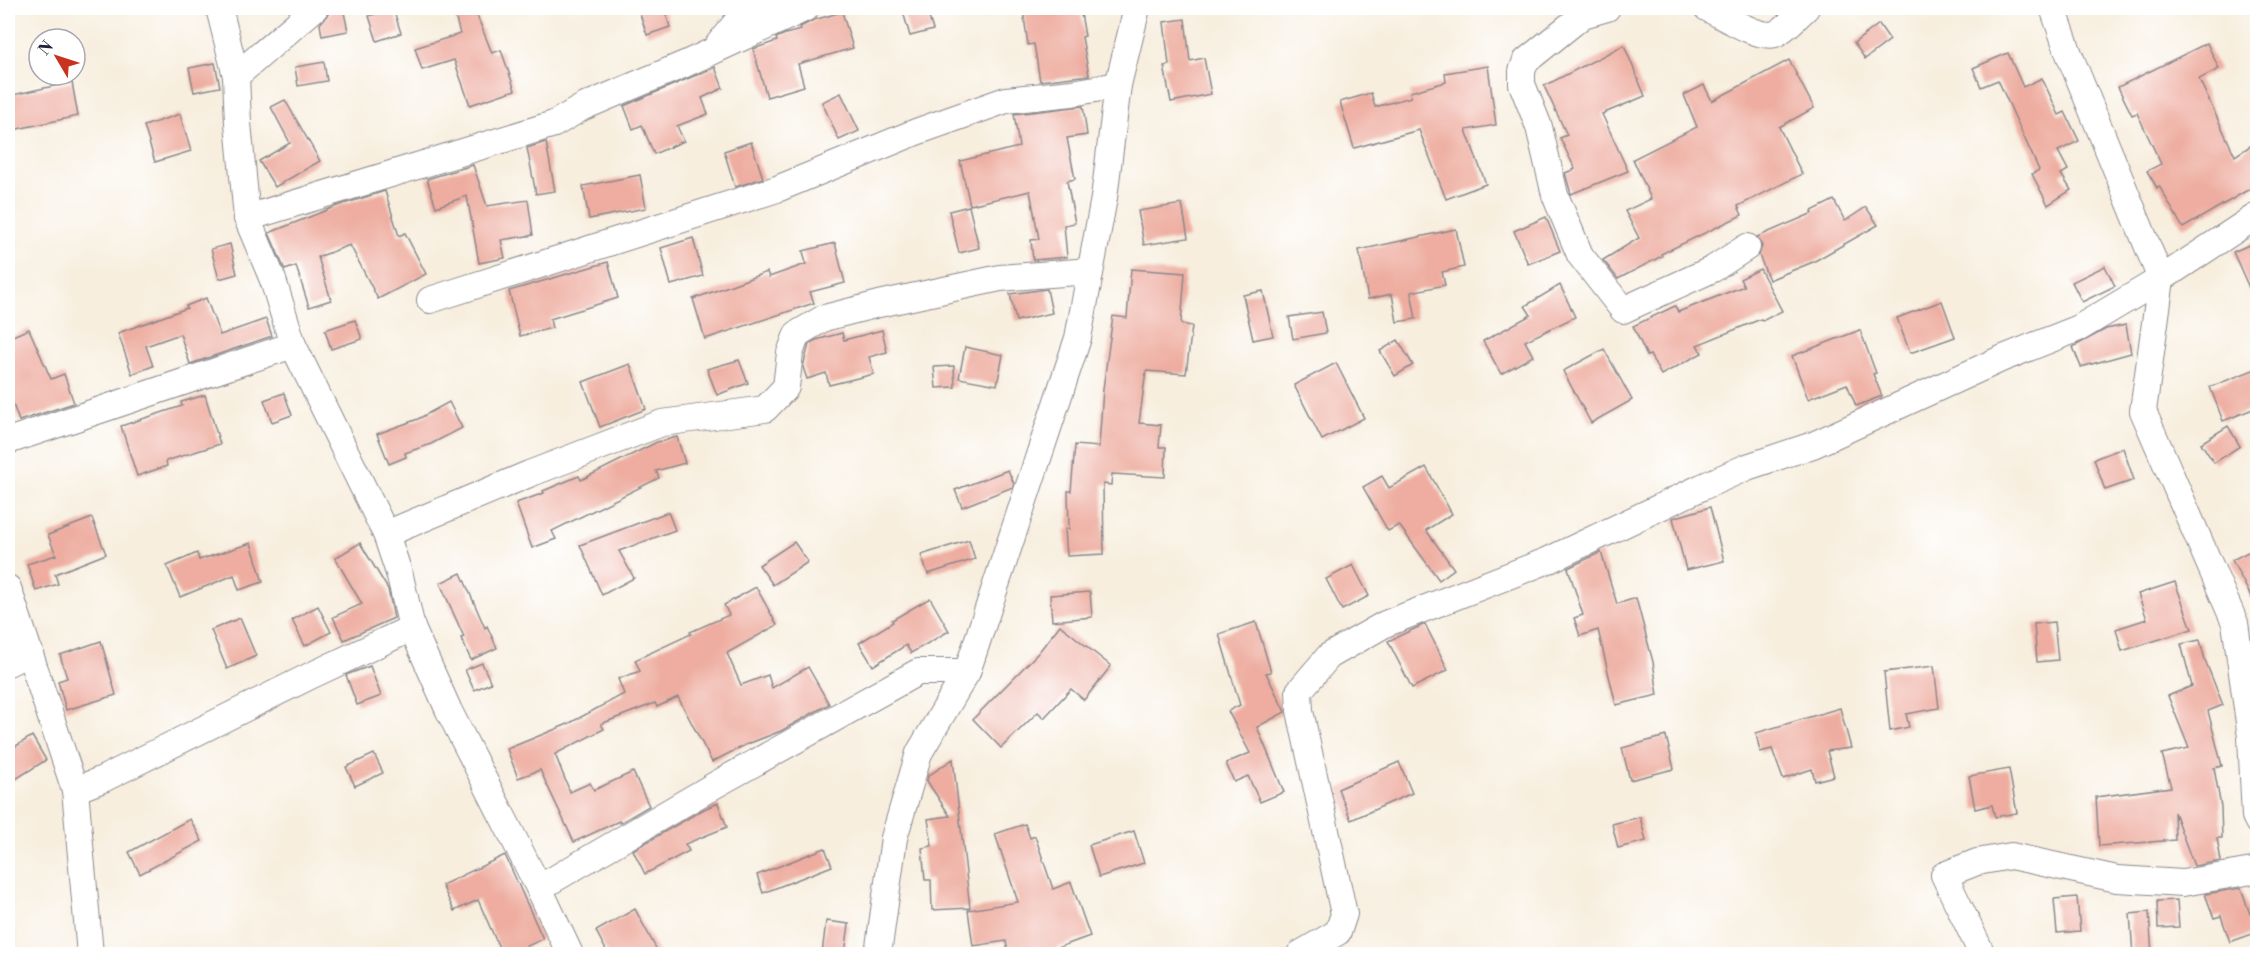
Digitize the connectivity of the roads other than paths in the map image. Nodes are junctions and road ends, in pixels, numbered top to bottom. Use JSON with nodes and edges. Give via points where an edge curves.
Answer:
{"nodes":[{"id":1,"x":219,"y":8,"type":"edge"},
{"id":2,"x":315,"y":8,"type":"edge"},
{"id":3,"x":748,"y":8,"type":"edge"},
{"id":4,"x":806,"y":8,"type":"edge"},
{"id":5,"x":1137,"y":8,"type":"edge"},
{"id":6,"x":1607,"y":8,"type":"edge"},
{"id":7,"x":1707,"y":8,"type":"edge"},
{"id":8,"x":1806,"y":8,"type":"edge"},
{"id":9,"x":2054,"y":8,"type":"edge"},
{"id":10,"x":1581,"y":11,"type":"edge"},
{"id":11,"x":714,"y":50,"type":"junction"},
{"id":12,"x":236,"y":76,"type":"junction"},
{"id":13,"x":1118,"y":85,"type":"junction"},
{"id":14,"x":2258,"y":215,"type":"edge"},
{"id":15,"x":248,"y":218,"type":"junction"},
{"id":16,"x":1747,"y":247,"type":"dead end"},
{"id":17,"x":1090,"y":271,"type":"junction"},
{"id":18,"x":2161,"y":279,"type":"junction"},
{"id":19,"x":430,"y":300,"type":"dead end"},
{"id":20,"x":294,"y":345,"type":"junction"},
{"id":21,"x":8,"y":441,"type":"edge"},
{"id":22,"x":386,"y":534,"type":"junction"},
{"id":23,"x":8,"y":588,"type":"edge"},
{"id":24,"x":412,"y":628,"type":"junction"},
{"id":25,"x":19,"y":657,"type":"edge"},
{"id":26,"x":967,"y":672,"type":"junction"},
{"id":27,"x":75,"y":790,"type":"junction"},
{"id":28,"x":2258,"y":822,"type":"edge"},
{"id":29,"x":2258,"y":870,"type":"edge"},
{"id":30,"x":539,"y":888,"type":"junction"},
{"id":31,"x":90,"y":954,"type":"edge"},
{"id":32,"x":570,"y":954,"type":"edge"},
{"id":33,"x":878,"y":954,"type":"edge"},
{"id":34,"x":1300,"y":954,"type":"edge"},
{"id":35,"x":1982,"y":954,"type":"edge"}],
"edges":[{"from":1,"to":12,"type":"street"},
{"from":2,"to":12,"type":"street"},
{"from":3,"to":11,"type":"street"},
{"from":4,"to":11,"type":"street"},
{"from":5,"to":13,"type":"street"},
{"from":6,"to":10,"type":"street"},
{"from":7,"to":8,"type":"street","via":[[1734,24],[1776,35]]},
{"from":9,"to":18,"type":"street"},
{"from":10,"to":16,"type":"street","via":[[1526,61],[1522,71],[1522,84],[1539,127],[1555,195],[1580,255],[1623,310],[1713,269]]},
{"from":11,"to":15,"type":"street","via":[[554,123]]},
{"from":12,"to":15,"type":"street"},
{"from":13,"to":17,"type":"street"},
{"from":13,"to":19,"type":"street","via":[[1006,100],[777,189]]},
{"from":14,"to":18,"type":"street"},
{"from":15,"to":20,"type":"street"},
{"from":17,"to":22,"type":"street","via":[[1000,278],[824,318],[797,334],[786,387],[765,409],[662,423]]},
{"from":17,"to":26,"type":"street","via":[[1078,338]]},
{"from":18,"to":28,"type":"street","via":[[2143,411],[2235,623]]},
{"from":18,"to":34,"type":"street","via":[[2079,328],[2001,359],[1813,445],[1747,467],[1549,560],[1385,624],[1329,656],[1299,691],[1300,711],[1344,914],[1338,932]]},
{"from":20,"to":21,"type":"street"},
{"from":20,"to":22,"type":"street"},
{"from":22,"to":24,"type":"street"},
{"from":23,"to":25,"type":"street"},
{"from":24,"to":27,"type":"street"},
{"from":24,"to":30,"type":"street","via":[[449,711]]},
{"from":25,"to":27,"type":"street"},
{"from":26,"to":30,"type":"street","via":[[918,672]]},
{"from":26,"to":33,"type":"street","via":[[919,753],[894,838]]},
{"from":27,"to":31,"type":"street"},
{"from":29,"to":35,"type":"street","via":[[2183,882],[2117,879],[2011,856],[1977,862],[1944,875]]},
{"from":30,"to":32,"type":"street"}]}
